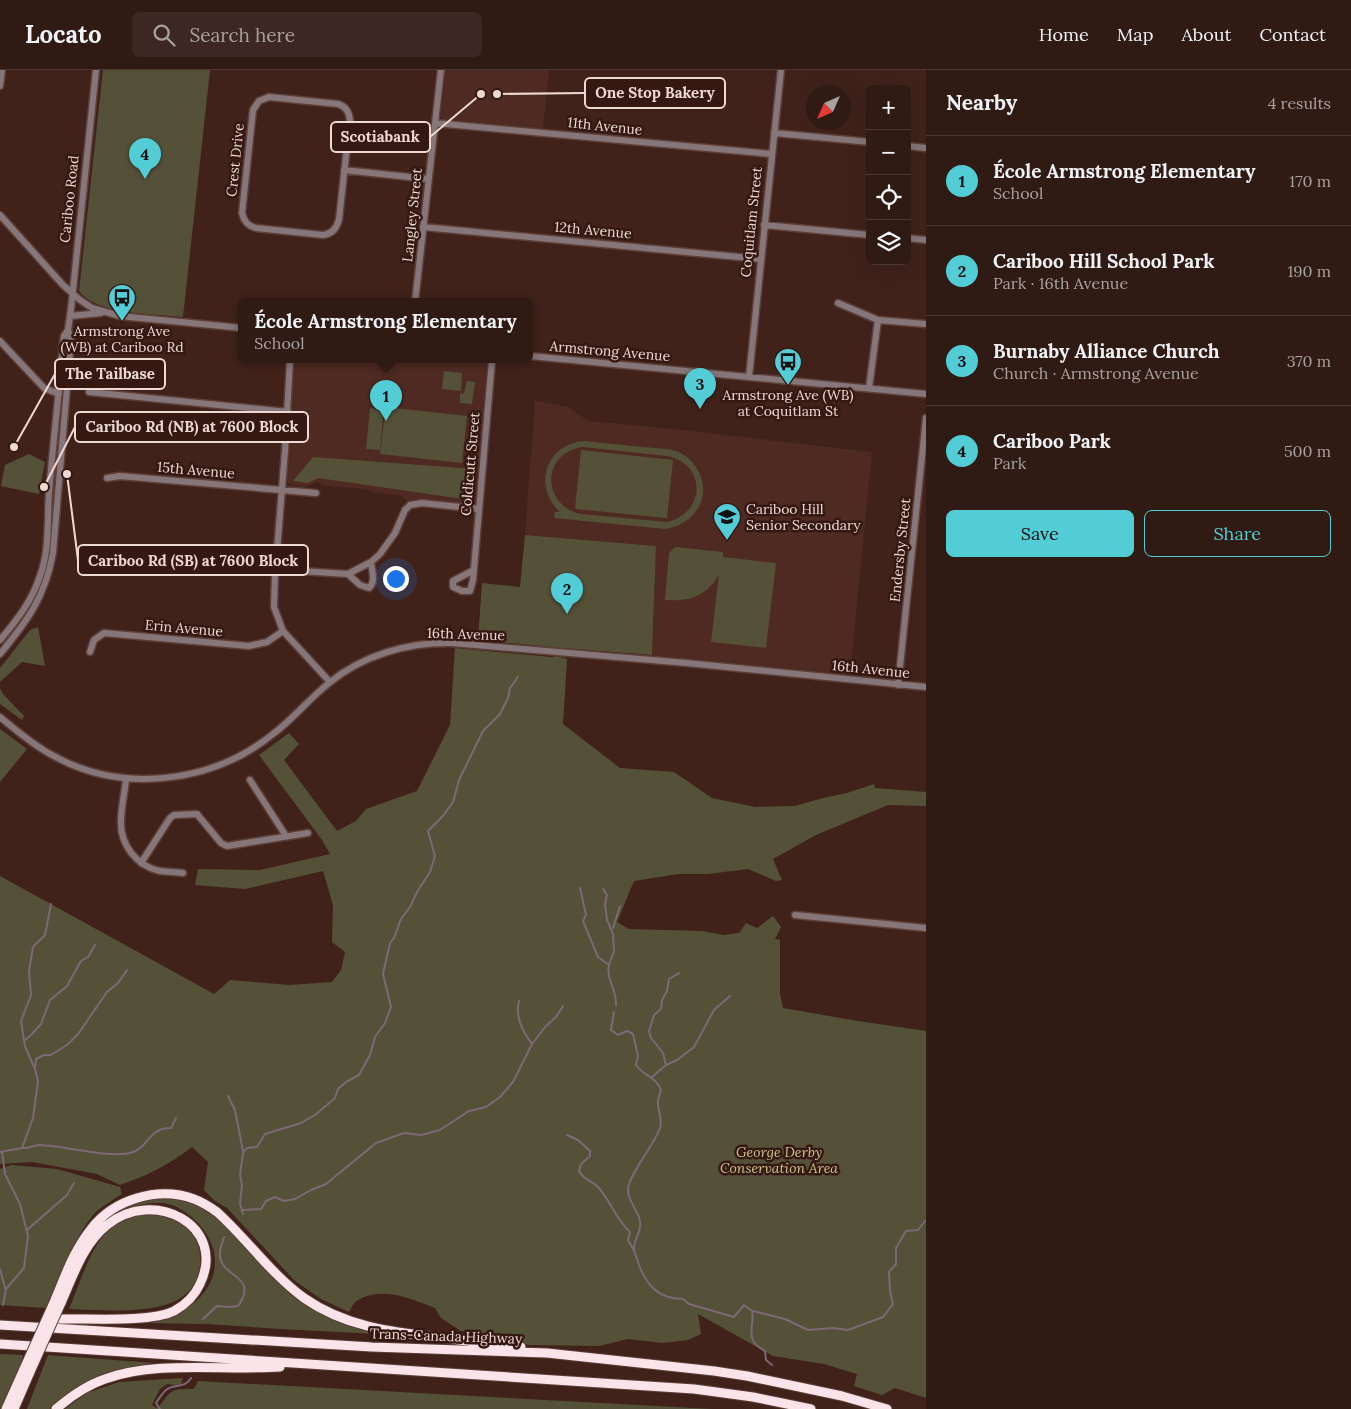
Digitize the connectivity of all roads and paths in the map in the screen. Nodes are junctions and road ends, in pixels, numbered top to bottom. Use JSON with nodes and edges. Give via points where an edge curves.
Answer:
{"nodes":[{"id":1,"x":2,"y":70,"type":"edge"},
{"id":2,"x":96,"y":70,"type":"edge"},
{"id":3,"x":441,"y":70,"type":"edge"},
{"id":4,"x":781,"y":70,"type":"edge"},
{"id":5,"x":0,"y":86,"type":"edge"},
{"id":6,"x":435,"y":123,"type":"junction"},
{"id":7,"x":774,"y":133,"type":"junction"},
{"id":8,"x":866,"y":142,"type":"edge"},
{"id":9,"x":911,"y":146,"type":"edge"},
{"id":10,"x":926,"y":148,"type":"edge"},
{"id":11,"x":771,"y":154,"type":"junction"},
{"id":12,"x":344,"y":170,"type":"junction"},
{"id":13,"x":428,"y":179,"type":"junction"},
{"id":14,"x":0,"y":216,"type":"edge"},
{"id":15,"x":764,"y":225,"type":"junction"},
{"id":16,"x":423,"y":227,"type":"junction"},
{"id":17,"x":866,"y":235,"type":"edge"},
{"id":18,"x":911,"y":238,"type":"edge"},
{"id":19,"x":926,"y":240,"type":"edge"},
{"id":20,"x":760,"y":259,"type":"junction"},
{"id":21,"x":72,"y":294,"type":"junction"},
{"id":22,"x":415,"y":298,"type":"edge"},
{"id":23,"x":838,"y":303,"type":"dead end"},
{"id":24,"x":106,"y":313,"type":"junction"},
{"id":25,"x":70,"y":316,"type":"junction"},
{"id":26,"x":878,"y":320,"type":"junction"},
{"id":27,"x":926,"y":324,"type":"edge"},
{"id":28,"x":238,"y":328,"type":"edge"},
{"id":29,"x":68,"y":330,"type":"junction"},
{"id":30,"x":0,"y":341,"type":"edge"},
{"id":31,"x":533,"y":356,"type":"edge"},
{"id":32,"x":290,"y":363,"type":"edge"},
{"id":33,"x":492,"y":363,"type":"edge"},
{"id":34,"x":749,"y":377,"type":"junction"},
{"id":35,"x":869,"y":388,"type":"junction"},
{"id":36,"x":89,"y":392,"type":"dead end"},
{"id":37,"x":59,"y":394,"type":"junction"},
{"id":38,"x":926,"y":394,"type":"edge"},
{"id":39,"x":288,"y":412,"type":"junction"},
{"id":40,"x":926,"y":418,"type":"edge"},
{"id":41,"x":107,"y":478,"type":"dead end"},
{"id":42,"x":282,"y":490,"type":"junction"},
{"id":43,"x":316,"y":493,"type":"dead end"},
{"id":44,"x":479,"y":510,"type":"junction"},
{"id":45,"x":153,"y":557,"type":"dead end"},
{"id":46,"x":371,"y":562,"type":"junction"},
{"id":47,"x":275,"y":569,"type":"junction"},
{"id":48,"x":474,"y":570,"type":"dead end"},
{"id":49,"x":348,"y":574,"type":"junction"},
{"id":50,"x":283,"y":631,"type":"junction"},
{"id":51,"x":0,"y":640,"type":"edge"},
{"id":52,"x":90,"y":652,"type":"dead end"},
{"id":53,"x":0,"y":654,"type":"edge"},
{"id":54,"x":330,"y":682,"type":"junction"},
{"id":55,"x":898,"y":685,"type":"junction"},
{"id":56,"x":926,"y":687,"type":"edge"},
{"id":57,"x":0,"y":717,"type":"edge"},
{"id":58,"x":126,"y":778,"type":"junction"},
{"id":59,"x":250,"y":780,"type":"dead end"},
{"id":60,"x":308,"y":833,"type":"dead end"},
{"id":61,"x":286,"y":836,"type":"junction"},
{"id":62,"x":141,"y":863,"type":"junction"},
{"id":63,"x":183,"y":873,"type":"dead end"},
{"id":64,"x":794,"y":915,"type":"dead end"},
{"id":65,"x":926,"y":928,"type":"edge"},
{"id":66,"x":58,"y":1302,"type":"junction"},
{"id":67,"x":0,"y":1325,"type":"edge"},
{"id":68,"x":13,"y":1326,"type":"junction"},
{"id":69,"x":0,"y":1344,"type":"edge"},
{"id":70,"x":548,"y":1353,"type":"junction"},
{"id":71,"x":311,"y":1364,"type":"junction"},
{"id":72,"x":27,"y":1371,"type":"junction"},
{"id":73,"x":6,"y":1409,"type":"edge"},
{"id":74,"x":14,"y":1409,"type":"edge"},
{"id":75,"x":56,"y":1409,"type":"edge"},
{"id":76,"x":811,"y":1409,"type":"edge"},
{"id":77,"x":887,"y":1409,"type":"edge"}],
"edges":[{"from":1,"to":5,"type":"street"},
{"from":2,"to":21,"type":"street","name":"Cariboo Road"},
{"from":3,"to":6,"type":"street","name":"Langley Street"},
{"from":4,"to":7,"type":"street","name":"Coquitlam Street"},
{"from":6,"to":11,"type":"street","name":"11th Avenue"},
{"from":6,"to":13,"type":"street","name":"Langley Street"},
{"from":7,"to":8,"type":"street"},
{"from":7,"to":11,"type":"street","name":"Coquitlam Street"},
{"from":9,"to":10,"type":"street"},
{"from":11,"to":15,"type":"street","name":"Coquitlam Street"},
{"from":12,"to":12,"type":"street","name":"Crest Drive","via":[[350,117],[344,107],[269,97],[260,100],[253,113],[242,213],[244,221],[256,228],[329,234],[338,222]]},
{"from":12,"to":13,"type":"street"},
{"from":13,"to":16,"type":"street","name":"Langley Street"},
{"from":14,"to":21,"type":"street"},
{"from":15,"to":17,"type":"street"},
{"from":15,"to":20,"type":"street","name":"Coquitlam Street"},
{"from":16,"to":20,"type":"street","name":"12th Avenue"},
{"from":16,"to":22,"type":"street","name":"Langley Street"},
{"from":18,"to":19,"type":"street"},
{"from":20,"to":34,"type":"street","name":"Coquitlam Street"},
{"from":21,"to":24,"type":"street","via":[[88,306]]},
{"from":21,"to":25,"type":"street","name":"Cariboo Road"},
{"from":23,"to":26,"type":"street"},
{"from":24,"to":25,"type":"street"},
{"from":24,"to":28,"type":"street"},
{"from":25,"to":29,"type":"street","name":"Cariboo Road"},
{"from":26,"to":27,"type":"street"},
{"from":26,"to":35,"type":"street"},
{"from":29,"to":37,"type":"street","name":"Cariboo Road","via":[[64,336]]},
{"from":29,"to":53,"type":"street","name":"Cariboo Road","via":[[71,340],[51,568],[30,616]]},
{"from":30,"to":37,"type":"street","via":[[44,388]]},
{"from":31,"to":34,"type":"street","name":"Armstrong Avenue"},
{"from":32,"to":39,"type":"street"},
{"from":33,"to":44,"type":"street","name":"Coldicutt Street"},
{"from":34,"to":35,"type":"street","name":"Armstrong Avenue"},
{"from":35,"to":38,"type":"street","name":"Armstrong Avenue"},
{"from":36,"to":39,"type":"street"},
{"from":37,"to":51,"type":"street","name":"Cariboo Road","via":[[41,574],[22,613]]},
{"from":39,"to":42,"type":"street"},
{"from":40,"to":55,"type":"street","name":"Endersby Street"},
{"from":41,"to":42,"type":"street","name":"15th Avenue","via":[[120,476]]},
{"from":42,"to":43,"type":"street","name":"15th Avenue"},
{"from":42,"to":47,"type":"street"},
{"from":44,"to":46,"type":"street","via":[[422,503],[410,505],[388,544]]},
{"from":44,"to":48,"type":"street","name":"Coldicutt Street"},
{"from":45,"to":47,"type":"street"},
{"from":46,"to":49,"type":"street"},
{"from":46,"to":49,"type":"street","via":[[373,580],[369,588]]},
{"from":47,"to":49,"type":"street"},
{"from":47,"to":50,"type":"street","via":[[274,607]]},
{"from":50,"to":52,"type":"street","name":"Erin Avenue","via":[[261,645],[249,646],[104,633],[94,640]]},
{"from":50,"to":54,"type":"street"},
{"from":54,"to":55,"type":"street","name":"16th Avenue","via":[[353,666],[376,656],[411,646],[440,643],[687,663]]},
{"from":54,"to":58,"type":"street","name":"16th Avenue","via":[[273,735],[231,760],[182,776]]},
{"from":55,"to":56,"type":"street","name":"16th Avenue"},
{"from":57,"to":58,"type":"street","name":"16th Avenue","via":[[53,756],[88,771]]},
{"from":58,"to":62,"type":"street","via":[[122,836]]},
{"from":59,"to":61,"type":"street"},
{"from":60,"to":61,"type":"street"},
{"from":61,"to":62,"type":"street","via":[[227,846],[196,814],[174,815]]},
{"from":62,"to":63,"type":"street","via":[[160,871]]},
{"from":64,"to":65,"type":"street"},
{"from":66,"to":68,"type":"highway","via":[[92,1240],[107,1225],[126,1214],[155,1209],[172,1213],[191,1225],[204,1246],[205,1265],[201,1282],[194,1295],[174,1311],[150,1317],[57,1319]]},
{"from":66,"to":70,"type":"highway","via":[[76,1253],[90,1229],[110,1210],[132,1199],[180,1195],[217,1212],[287,1284],[325,1311],[380,1329]]},
{"from":66,"to":72,"type":"highway","bridge":true},
{"from":67,"to":68,"type":"highway","name":"Trans-Canada Highway"},
{"from":68,"to":70,"type":"highway","name":"Trans-Canada Highway","via":[[372,1347]]},
{"from":69,"to":71,"type":"highway"},
{"from":70,"to":77,"type":"highway","name":"Trans-Canada Highway","via":[[747,1376]]},
{"from":71,"to":75,"type":"highway","via":[[130,1372],[91,1385]]},
{"from":71,"to":76,"type":"highway","via":[[694,1388]]},
{"from":72,"to":73,"type":"highway"},
{"from":72,"to":74,"type":"highway"}]}
